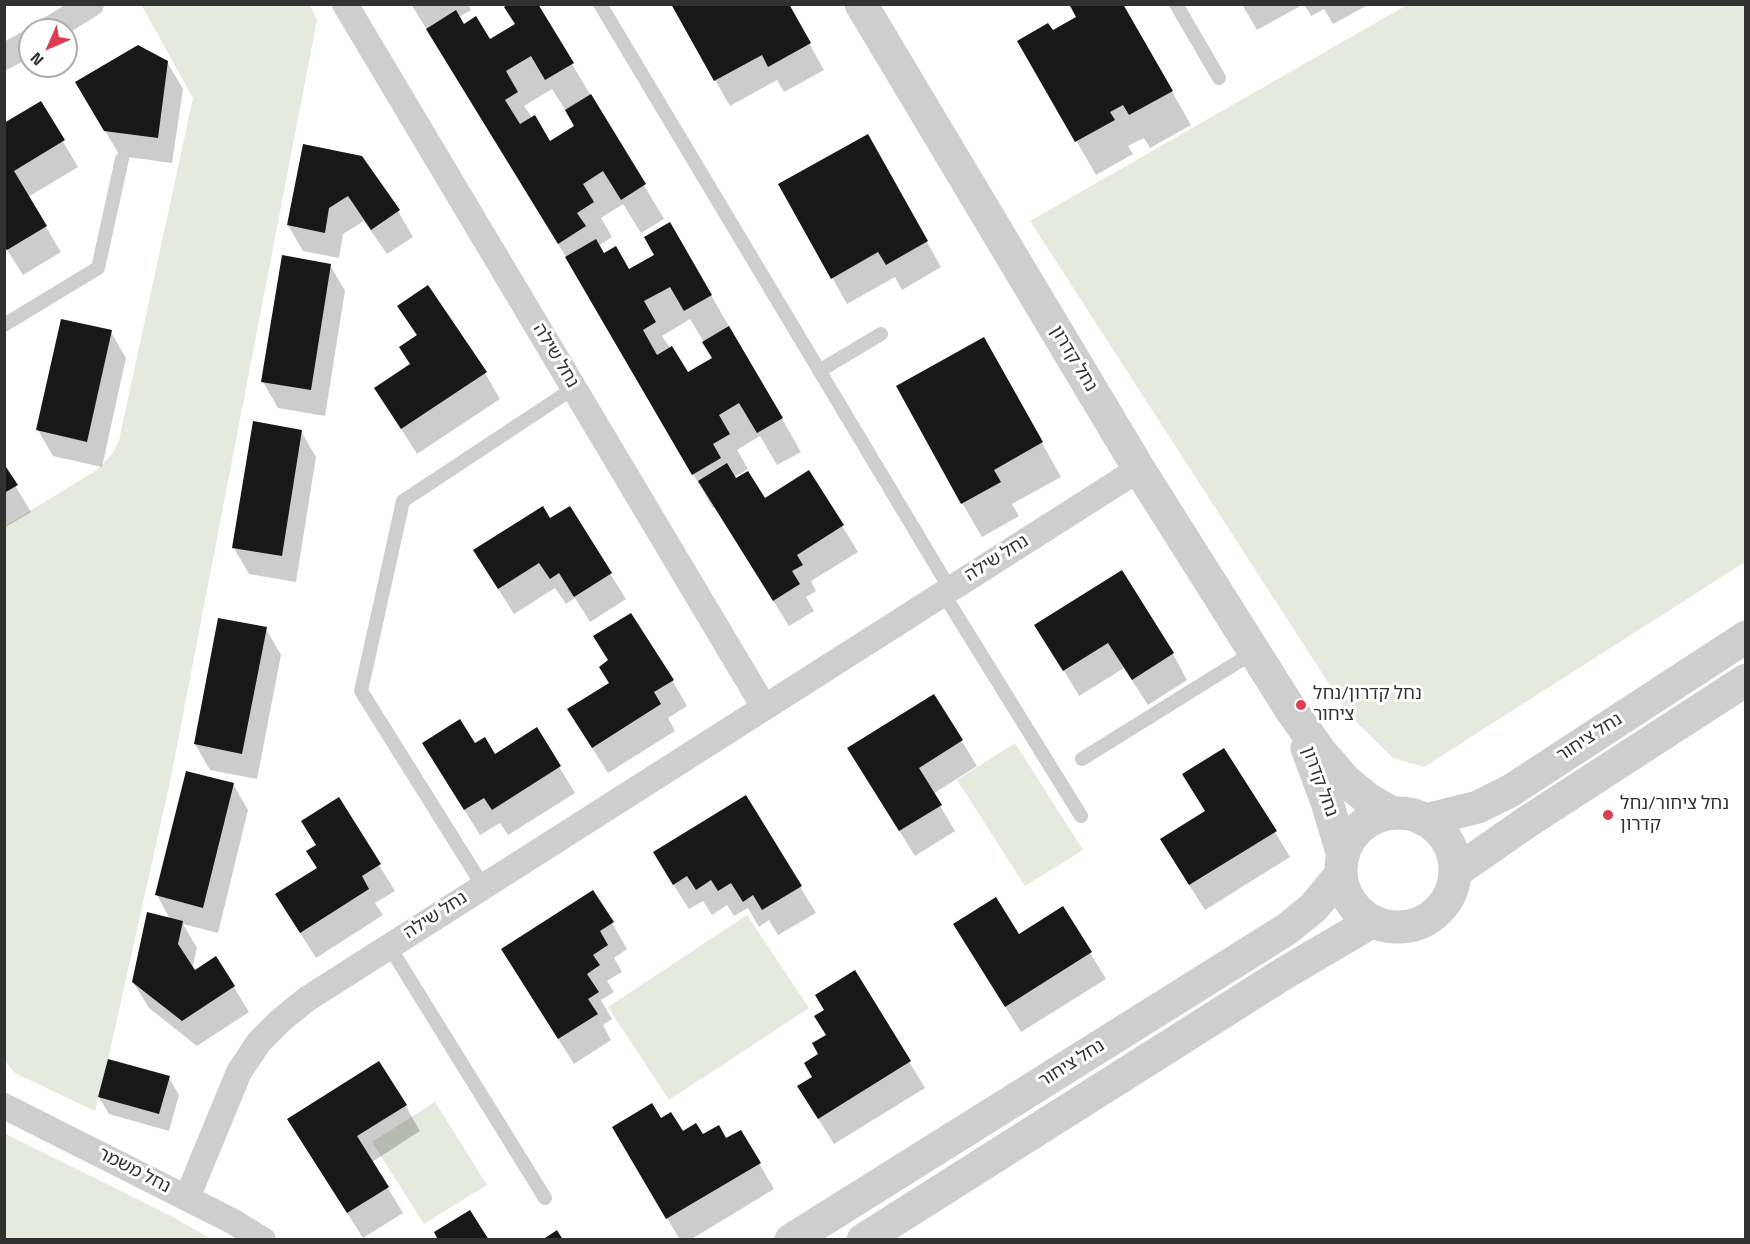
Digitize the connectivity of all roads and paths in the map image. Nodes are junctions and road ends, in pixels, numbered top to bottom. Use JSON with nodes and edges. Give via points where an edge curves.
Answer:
{"nodes":[{"id":1,"x":91,"y":4,"type":"edge"},
{"id":2,"x":345,"y":4,"type":"edge"},
{"id":3,"x":600,"y":4,"type":"edge"},
{"id":4,"x":861,"y":4,"type":"edge"},
{"id":5,"x":1176,"y":4,"type":"edge"},
{"id":6,"x":68,"y":18,"type":"edge"},
{"id":7,"x":18,"y":49,"type":"edge"},
{"id":8,"x":4,"y":57,"type":"edge"},
{"id":9,"x":1219,"y":78,"type":"dead end"},
{"id":10,"x":122,"y":159,"type":"dead end"},
{"id":11,"x":4,"y":325,"type":"edge"},
{"id":12,"x":881,"y":334,"type":"dead end"},
{"id":13,"x":819,"y":371,"type":"junction"},
{"id":14,"x":574,"y":388,"type":"junction"},
{"id":15,"x":1138,"y":469,"type":"junction"},
{"id":16,"x":946,"y":591,"type":"junction"},
{"id":17,"x":1746,"y":637,"type":"edge"},
{"id":18,"x":1254,"y":652,"type":"junction"},
{"id":19,"x":1746,"y":680,"type":"edge"},
{"id":20,"x":764,"y":707,"type":"junction"},
{"id":21,"x":1291,"y":710,"type":"junction"},
{"id":22,"x":1082,"y":759,"type":"dead end"},
{"id":23,"x":1392,"y":813,"type":"junction"},
{"id":24,"x":1081,"y":816,"type":"dead end"},
{"id":25,"x":1426,"y":820,"type":"junction"},
{"id":26,"x":1342,"y":865,"type":"junction"},
{"id":27,"x":1455,"y":872,"type":"junction"},
{"id":28,"x":483,"y":886,"type":"junction"},
{"id":29,"x":1373,"y":921,"type":"junction"},
{"id":30,"x":389,"y":946,"type":"junction"},
{"id":31,"x":4,"y":1106,"type":"edge"},
{"id":32,"x":187,"y":1198,"type":"junction"},
{"id":33,"x":545,"y":1198,"type":"dead end"},
{"id":34,"x":263,"y":1239,"type":"edge"},
{"id":35,"x":791,"y":1239,"type":"edge"},
{"id":36,"x":862,"y":1239,"type":"edge"}],
"edges":[{"from":1,"to":6,"type":"street"},
{"from":2,"to":14,"type":"street","name":"נחל שילה"},
{"from":3,"to":13,"type":"lane"},
{"from":4,"to":15,"type":"street","name":"נחל קדרון"},
{"from":5,"to":9,"type":"lane"},
{"from":7,"to":8,"type":"street"},
{"from":10,"to":11,"type":"lane","via":[[98,268]]},
{"from":12,"to":13,"type":"lane"},
{"from":13,"to":16,"type":"lane"},
{"from":14,"to":20,"type":"street","name":"נחל שילה"},
{"from":14,"to":28,"type":"lane","via":[[403,501],[361,691]]},
{"from":15,"to":16,"type":"street","name":"נחל שילה"},
{"from":15,"to":18,"type":"street","name":"נחל קדרון"},
{"from":16,"to":20,"type":"street","name":"נחל שילה"},
{"from":16,"to":24,"type":"lane"},
{"from":17,"to":25,"type":"street","name":"נחל ציחור","via":[[1510,790],[1478,807]]},
{"from":18,"to":21,"type":"street","name":"נחל קדרון"},
{"from":18,"to":22,"type":"lane"},
{"from":19,"to":27,"type":"street","name":"נחל ציחור"},
{"from":20,"to":28,"type":"street","name":"נחל שילה"},
{"from":21,"to":23,"type":"street","name":"נחל קדרון","via":[[1346,781]]},
{"from":21,"to":26,"type":"street","name":"נחל קדרון","via":[[1323,792]]},
{"from":23,"to":25,"type":"street"},
{"from":23,"to":26,"type":"street","via":[[1360,828],[1346,846]]},
{"from":25,"to":27,"type":"street","via":[[1444,836]]},
{"from":26,"to":29,"type":"street","via":[[1345,891],[1353,906]]},
{"from":26,"to":35,"type":"street","name":"נחל ציחור","via":[[1314,907],[1287,929]]},
{"from":27,"to":29,"type":"street","via":[[1448,899],[1428,919],[1401,927]]},
{"from":28,"to":30,"type":"street","name":"נחל שילה"},
{"from":29,"to":36,"type":"street","name":"נחל ציחור"},
{"from":30,"to":32,"type":"street","name":"נחל שילה","via":[[307,999],[259,1042],[239,1072]]},
{"from":30,"to":33,"type":"lane"},
{"from":31,"to":32,"type":"street","name":"נחל משמר"},
{"from":32,"to":34,"type":"street","name":"נחל משמר"}]}
